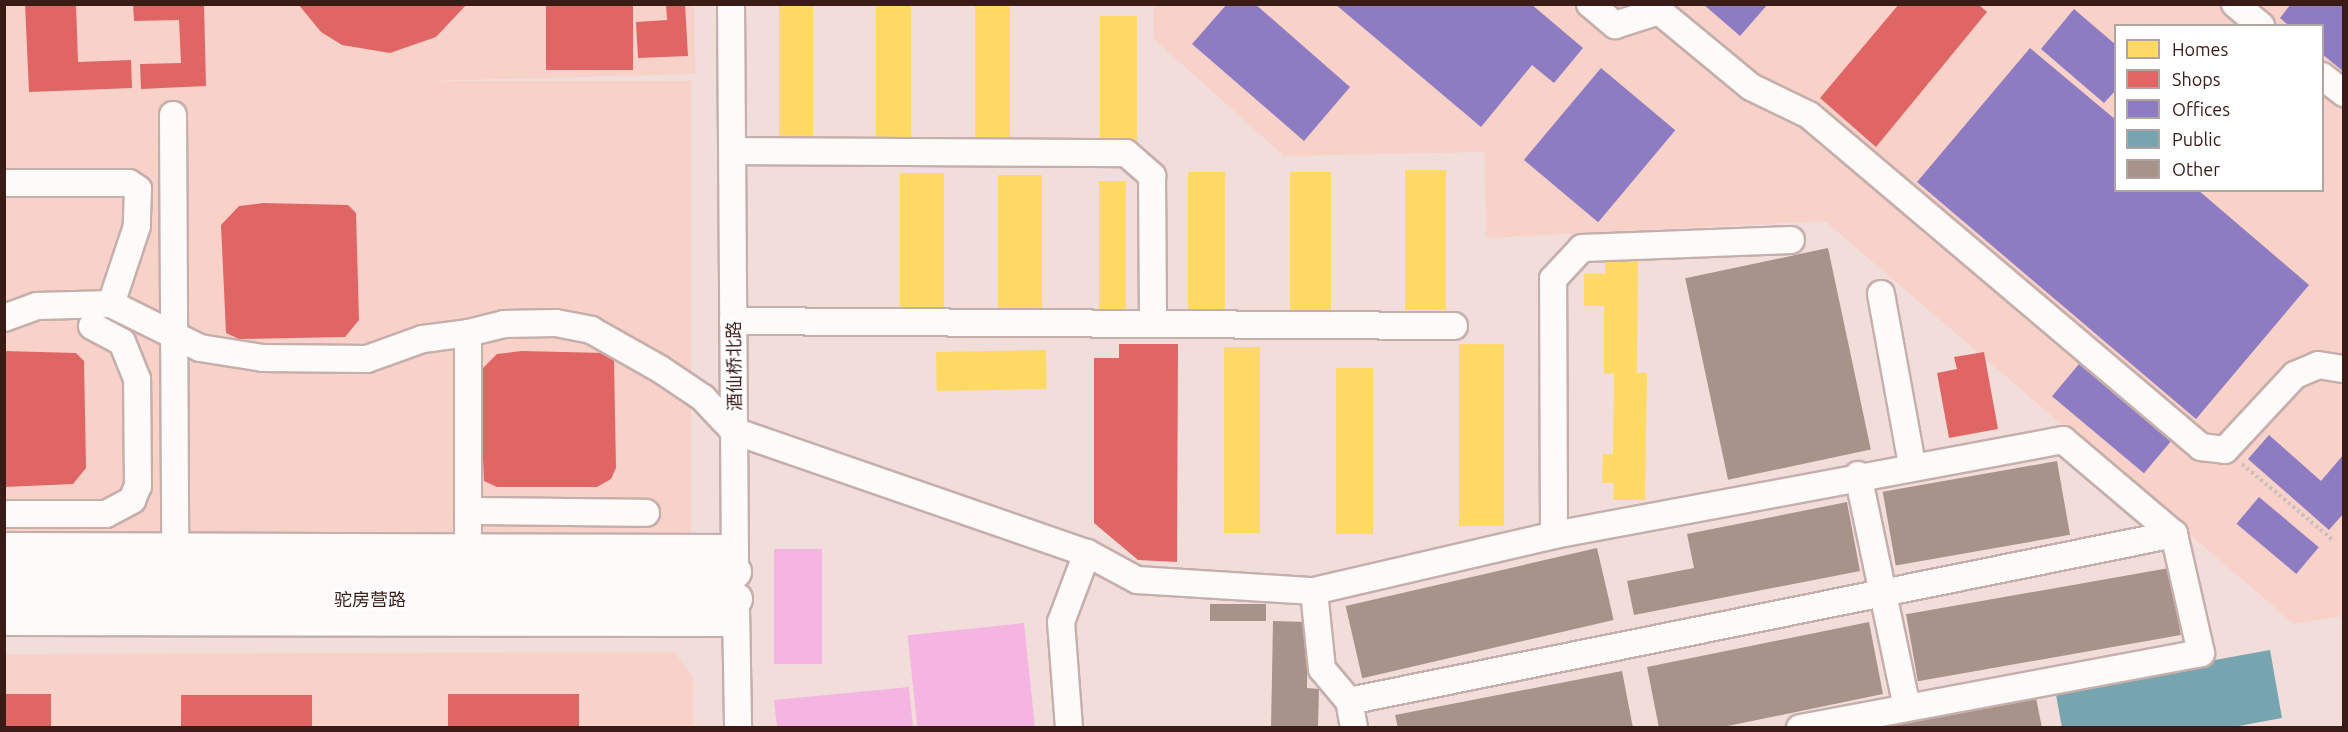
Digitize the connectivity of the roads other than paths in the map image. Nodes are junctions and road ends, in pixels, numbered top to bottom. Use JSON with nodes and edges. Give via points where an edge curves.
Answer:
{"nodes":[{"id":1,"x":731,"y":4,"type":"edge"},
{"id":2,"x":1590,"y":4,"type":"edge"},
{"id":3,"x":2235,"y":4,"type":"edge"},
{"id":4,"x":1634,"y":10,"type":"edge"},
{"id":5,"x":2259,"y":24,"type":"edge"},
{"id":6,"x":2324,"y":78,"type":"edge"},
{"id":7,"x":2343,"y":93,"type":"edge"},
{"id":8,"x":173,"y":115,"type":"dead end"},
{"id":9,"x":733,"y":151,"type":"junction"},
{"id":10,"x":4,"y":183,"type":"edge"},
{"id":11,"x":1791,"y":240,"type":"dead end"},
{"id":12,"x":1881,"y":294,"type":"dead end"},
{"id":13,"x":111,"y":304,"type":"junction"},
{"id":14,"x":4,"y":318,"type":"edge"},
{"id":15,"x":733,"y":321,"type":"junction"},
{"id":16,"x":1153,"y":324,"type":"junction"},
{"id":17,"x":92,"y":326,"type":"dead end"},
{"id":18,"x":1454,"y":326,"type":"dead end"},
{"id":19,"x":468,"y":333,"type":"junction"},
{"id":20,"x":173,"y":335,"type":"junction"},
{"id":21,"x":2343,"y":369,"type":"edge"},
{"id":22,"x":734,"y":431,"type":"junction"},
{"id":23,"x":1912,"y":465,"type":"junction"},
{"id":24,"x":1858,"y":476,"type":"junction"},
{"id":25,"x":646,"y":513,"type":"dead end"},
{"id":26,"x":4,"y":514,"type":"edge"},
{"id":27,"x":2174,"y":534,"type":"junction"},
{"id":28,"x":1554,"y":535,"type":"junction"},
{"id":29,"x":4,"y":546,"type":"edge"},
{"id":30,"x":1087,"y":553,"type":"junction"},
{"id":31,"x":175,"y":560,"type":"junction"},
{"id":32,"x":4,"y":574,"type":"edge"},
{"id":33,"x":736,"y":586,"type":"junction"},
{"id":34,"x":1314,"y":591,"type":"junction"},
{"id":35,"x":1881,"y":592,"type":"junction"},
{"id":36,"x":4,"y":598,"type":"edge"},
{"id":37,"x":4,"y":622,"type":"edge"},
{"id":38,"x":1349,"y":701,"type":"junction"},
{"id":39,"x":1907,"y":707,"type":"junction"},
{"id":40,"x":738,"y":728,"type":"edge"},
{"id":41,"x":1069,"y":728,"type":"edge"},
{"id":42,"x":1354,"y":728,"type":"edge"},
{"id":43,"x":1800,"y":728,"type":"edge"}],
"edges":[{"from":1,"to":9,"type":"street","name":"酒仙桥北路"},
{"from":2,"to":4,"type":"street","via":[[1615,25]]},
{"from":3,"to":5,"type":"street"},
{"from":4,"to":21,"type":"street","via":[[1659,11],[1751,87],[1809,115],[2201,447],[2225,450],[2295,375],[2318,365]]},
{"from":6,"to":7,"type":"street"},
{"from":8,"to":20,"type":"street"},
{"from":9,"to":15,"type":"street","name":"酒仙桥北路"},
{"from":9,"to":16,"type":"street","via":[[1126,153],[1152,176]]},
{"from":10,"to":13,"type":"street","via":[[129,183],[138,189],[137,226]]},
{"from":11,"to":28,"type":"street","via":[[1582,248],[1553,279]]},
{"from":12,"to":23,"type":"street"},
{"from":13,"to":14,"type":"street","via":[[37,306]]},
{"from":13,"to":20,"type":"street"},
{"from":15,"to":16,"type":"street"},
{"from":15,"to":22,"type":"street","name":"酒仙桥北路"},
{"from":16,"to":18,"type":"street"},
{"from":17,"to":26,"type":"street","via":[[122,342],[137,379],[138,486],[132,500],[106,514]]},
{"from":19,"to":20,"type":"street","via":[[423,339],[367,359],[263,358],[200,348]]},
{"from":19,"to":22,"type":"street","via":[[504,324],[556,322],[591,330],[703,398]]},
{"from":19,"to":25,"type":"street","via":[[468,522]]},
{"from":20,"to":31,"type":"street"},
{"from":22,"to":30,"type":"street"},
{"from":22,"to":33,"type":"street","name":"酒仙桥北路"},
{"from":23,"to":24,"type":"street"},
{"from":23,"to":27,"type":"street","via":[[2063,440]]},
{"from":24,"to":28,"type":"street"},
{"from":24,"to":35,"type":"street"},
{"from":27,"to":35,"type":"street"},
{"from":27,"to":39,"type":"street","via":[[2201,653]]},
{"from":28,"to":34,"type":"street"},
{"from":29,"to":31,"type":"street"},
{"from":30,"to":34,"type":"street","via":[[1137,580]]},
{"from":30,"to":41,"type":"street","via":[[1061,622]]},
{"from":31,"to":32,"type":"main road","name":"驼房营路"},
{"from":31,"to":33,"type":"main road","name":"驼房营路"},
{"from":33,"to":36,"type":"main road","name":"驼房营路"},
{"from":33,"to":37,"type":"street"},
{"from":33,"to":40,"type":"street","name":"酒仙桥北路"},
{"from":34,"to":38,"type":"street","via":[[1322,669]]},
{"from":35,"to":38,"type":"street"},
{"from":35,"to":39,"type":"street"},
{"from":38,"to":42,"type":"street"},
{"from":39,"to":43,"type":"street"}]}
